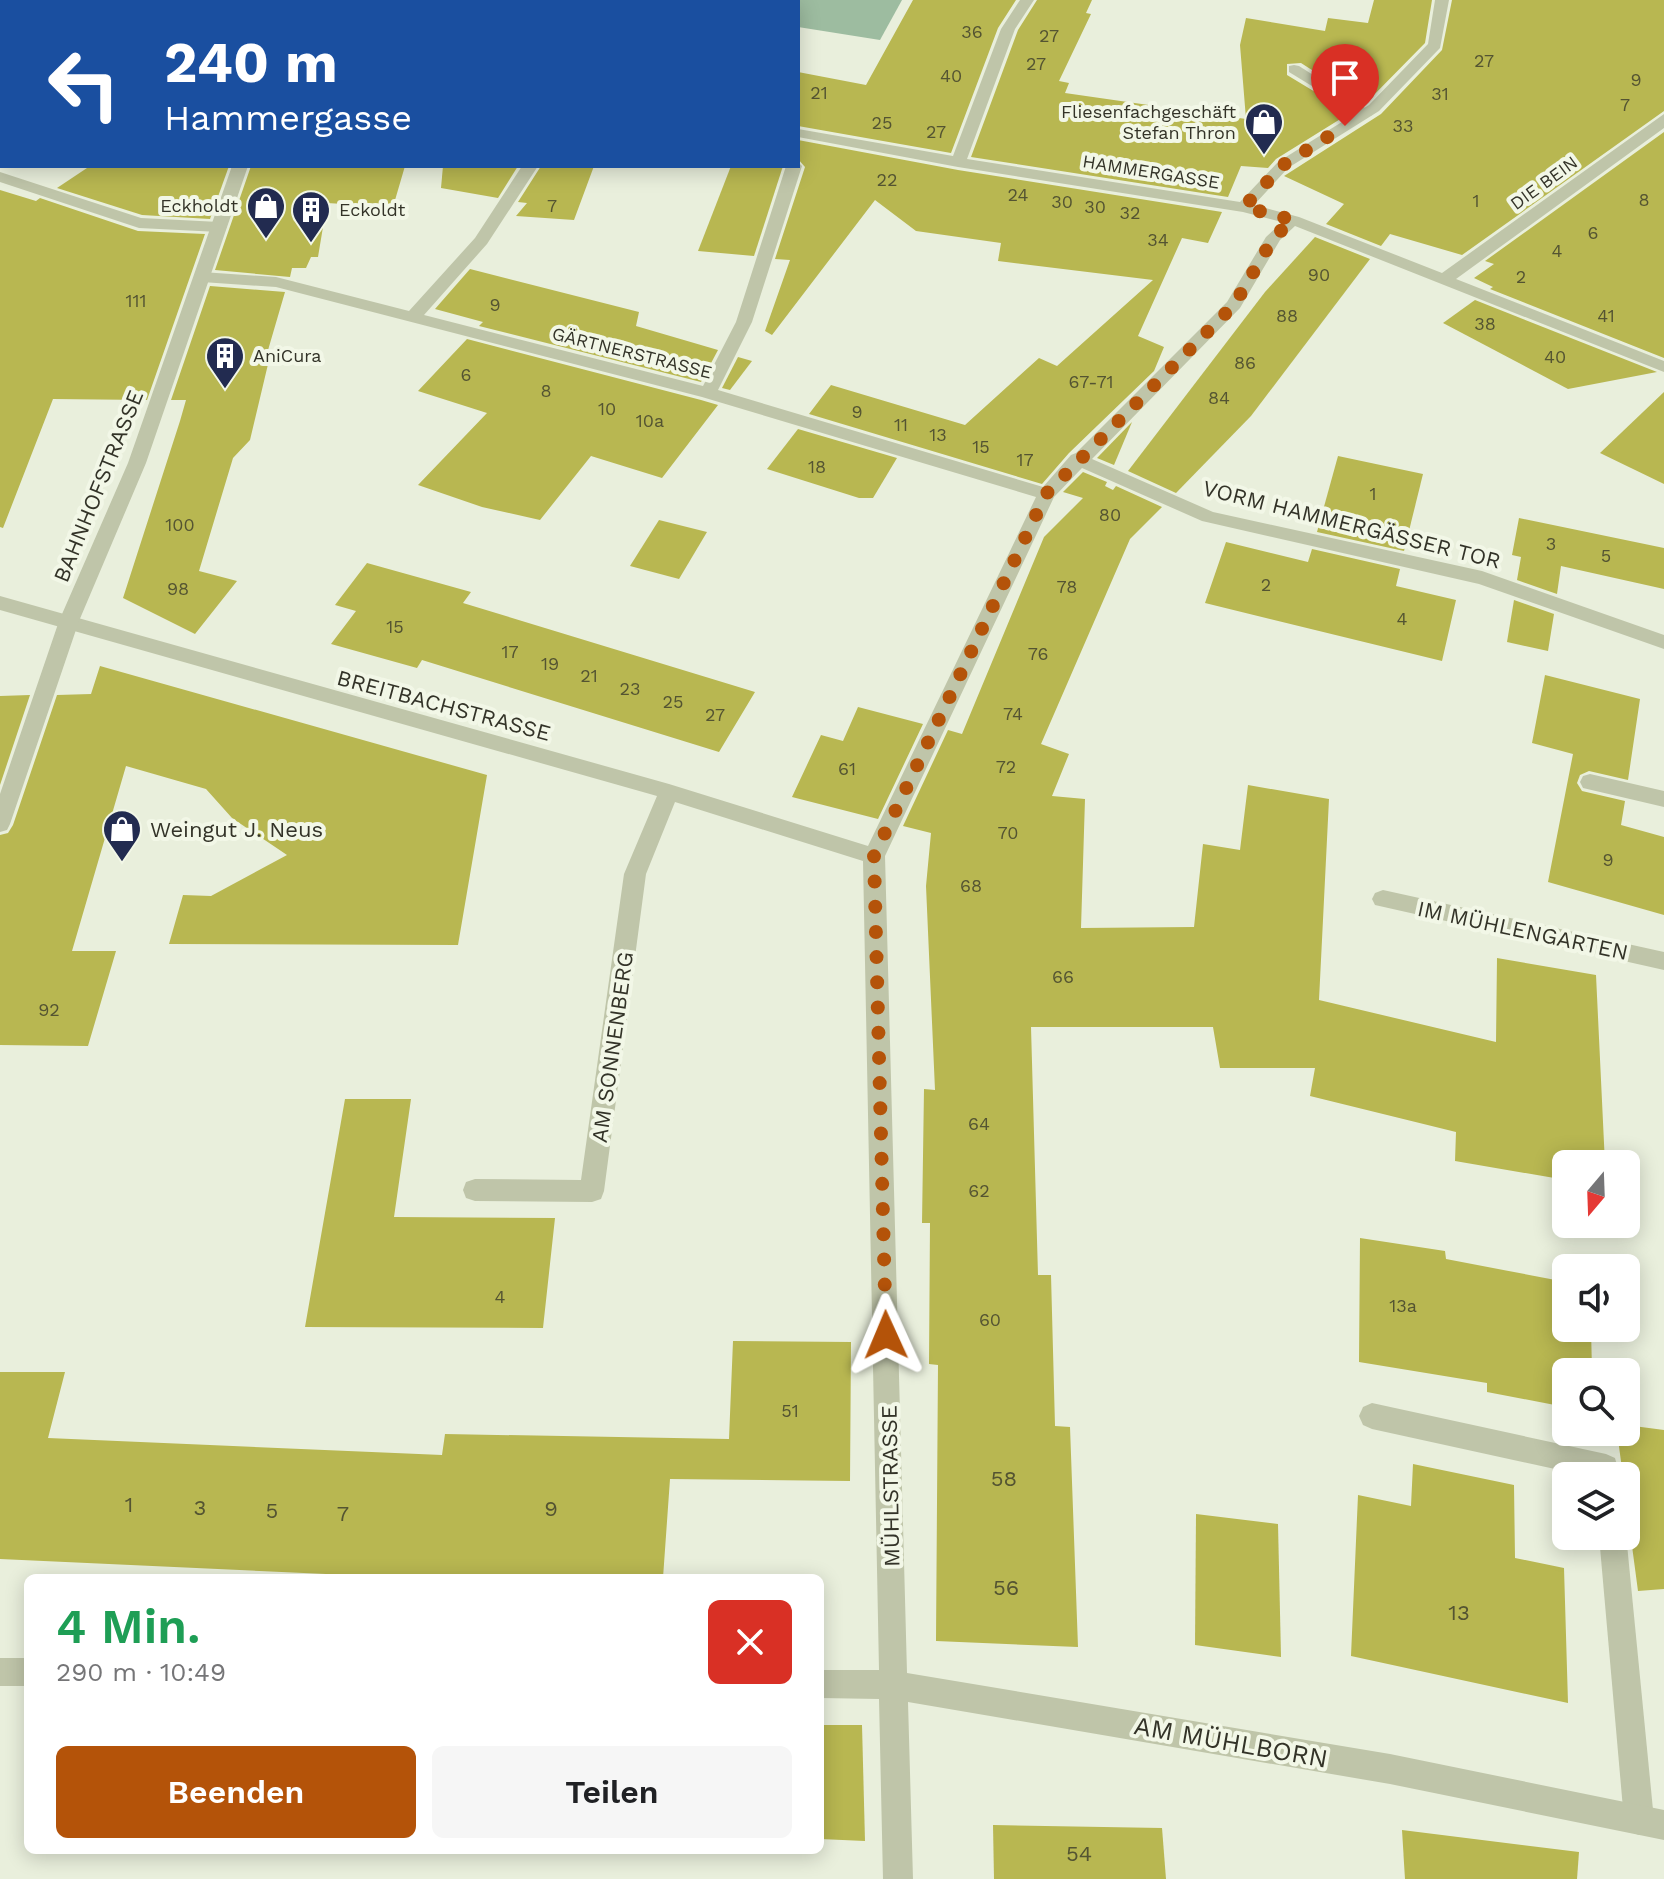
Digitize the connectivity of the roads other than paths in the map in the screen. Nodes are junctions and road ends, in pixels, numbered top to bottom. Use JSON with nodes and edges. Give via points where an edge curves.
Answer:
{"nodes":[{"id":1,"x":1027,"y":0,"type":"edge"},
{"id":2,"x":1442,"y":0,"type":"edge"},
{"id":3,"x":1294,"y":69,"type":"dead end"},
{"id":4,"x":1366,"y":113,"type":"junction"},
{"id":5,"x":1664,"y":118,"type":"edge"},
{"id":6,"x":801,"y":134,"type":"edge"},
{"id":7,"x":958,"y":162,"type":"junction"},
{"id":8,"x":239,"y":168,"type":"edge"},
{"id":9,"x":529,"y":168,"type":"edge"},
{"id":10,"x":793,"y":168,"type":"edge"},
{"id":11,"x":0,"y":177,"type":"edge"},
{"id":12,"x":1244,"y":207,"type":"junction"},
{"id":13,"x":1293,"y":220,"type":"junction"},
{"id":14,"x":219,"y":227,"type":"junction"},
{"id":15,"x":202,"y":277,"type":"junction"},
{"id":16,"x":1445,"y":279,"type":"junction"},
{"id":17,"x":413,"y":317,"type":"junction"},
{"id":18,"x":1664,"y":367,"type":"edge"},
{"id":19,"x":708,"y":393,"type":"junction"},
{"id":20,"x":1077,"y":459,"type":"junction"},
{"id":21,"x":1046,"y":494,"type":"junction"},
{"id":22,"x":0,"y":603,"type":"edge"},
{"id":23,"x":69,"y":621,"type":"junction"},
{"id":24,"x":1664,"y":642,"type":"edge"},
{"id":25,"x":1590,"y":782,"type":"dead end"},
{"id":26,"x":669,"y":792,"type":"junction"},
{"id":27,"x":1664,"y":799,"type":"edge"},
{"id":28,"x":0,"y":824,"type":"edge"},
{"id":29,"x":874,"y":856,"type":"junction"},
{"id":30,"x":1383,"y":899,"type":"dead end"},
{"id":31,"x":1664,"y":961,"type":"edge"},
{"id":32,"x":475,"y":1190,"type":"dead end"},
{"id":33,"x":1372,"y":1416,"type":"dead end"},
{"id":34,"x":1583,"y":1462,"type":"edge"},
{"id":35,"x":1615,"y":1550,"type":"edge"},
{"id":36,"x":0,"y":1672,"type":"edge"},
{"id":37,"x":24,"y":1672,"type":"edge"},
{"id":38,"x":824,"y":1684,"type":"edge"},
{"id":39,"x":895,"y":1685,"type":"junction"},
{"id":40,"x":1652,"y":1822,"type":"edge"},
{"id":41,"x":898,"y":1879,"type":"edge"}],
"edges":[{"from":1,"to":7,"type":"street","via":[[1008,29]]},
{"from":2,"to":4,"type":"street","via":[[1435,45]]},
{"from":3,"to":4,"type":"street"},
{"from":4,"to":12,"type":"street","via":[[1283,165]]},
{"from":5,"to":16,"type":"street","name":"DIE BEIN"},
{"from":6,"to":7,"type":"street","name":"HAMMERGASSE"},
{"from":7,"to":12,"type":"street","name":"HAMMERGASSE"},
{"from":8,"to":14,"type":"street","name":"BAHNHOFSTRASSE"},
{"from":9,"to":17,"type":"street","via":[[481,241]]},
{"from":10,"to":19,"type":"street","via":[[744,322]]},
{"from":11,"to":14,"type":"street","via":[[139,223]]},
{"from":12,"to":13,"type":"street","name":"HAMMERGASSE"},
{"from":13,"to":16,"type":"street","name":"HAMMERGASSE"},
{"from":13,"to":20,"type":"street","name":"MÜHLSTRASSE","via":[[1274,237],[1234,305]]},
{"from":14,"to":15,"type":"street","name":"BAHNHOFSTRASSE"},
{"from":15,"to":17,"type":"street","name":"GÄRTNERSTRASSE","via":[[276,282]]},
{"from":15,"to":23,"type":"street","name":"BAHNHOFSTRASSE","via":[[137,463]]},
{"from":16,"to":18,"type":"street","name":"HAMMERGASSE"},
{"from":17,"to":19,"type":"street","name":"GÄRTNERSTRASSE"},
{"from":19,"to":21,"type":"street","name":"GÄRTNERSTRASSE"},
{"from":20,"to":21,"type":"street","name":"MÜHLSTRASSE"},
{"from":20,"to":24,"type":"street","name":"VORM HAMMERGÄSSER TOR","via":[[1208,517],[1482,578]]},
{"from":21,"to":29,"type":"street","name":"MÜHLSTRASSE"},
{"from":22,"to":23,"type":"street","name":"BREITBACHSTRASSE"},
{"from":23,"to":26,"type":"street","name":"BREITBACHSTRASSE"},
{"from":23,"to":28,"type":"street","name":"BAHNHOFSTRASSE"},
{"from":25,"to":27,"type":"street"},
{"from":26,"to":29,"type":"street","name":"BREITBACHSTRASSE"},
{"from":26,"to":32,"type":"street","name":"AM SONNENBERG","via":[[635,874],[592,1191]]},
{"from":29,"to":39,"type":"street","name":"MÜHLSTRASSE"},
{"from":30,"to":31,"type":"street","name":"IM MÜHLENGARTEN"},
{"from":33,"to":34,"type":"street"},
{"from":35,"to":40,"type":"street","name":"AM MÜHLBORN"},
{"from":36,"to":37,"type":"street"},
{"from":38,"to":39,"type":"street","name":"AM MÜHLBORN"},
{"from":39,"to":40,"type":"street","name":"AM MÜHLBORN","via":[[1390,1769]]},
{"from":39,"to":41,"type":"street","name":"MÜHLSTRASSE"}]}
